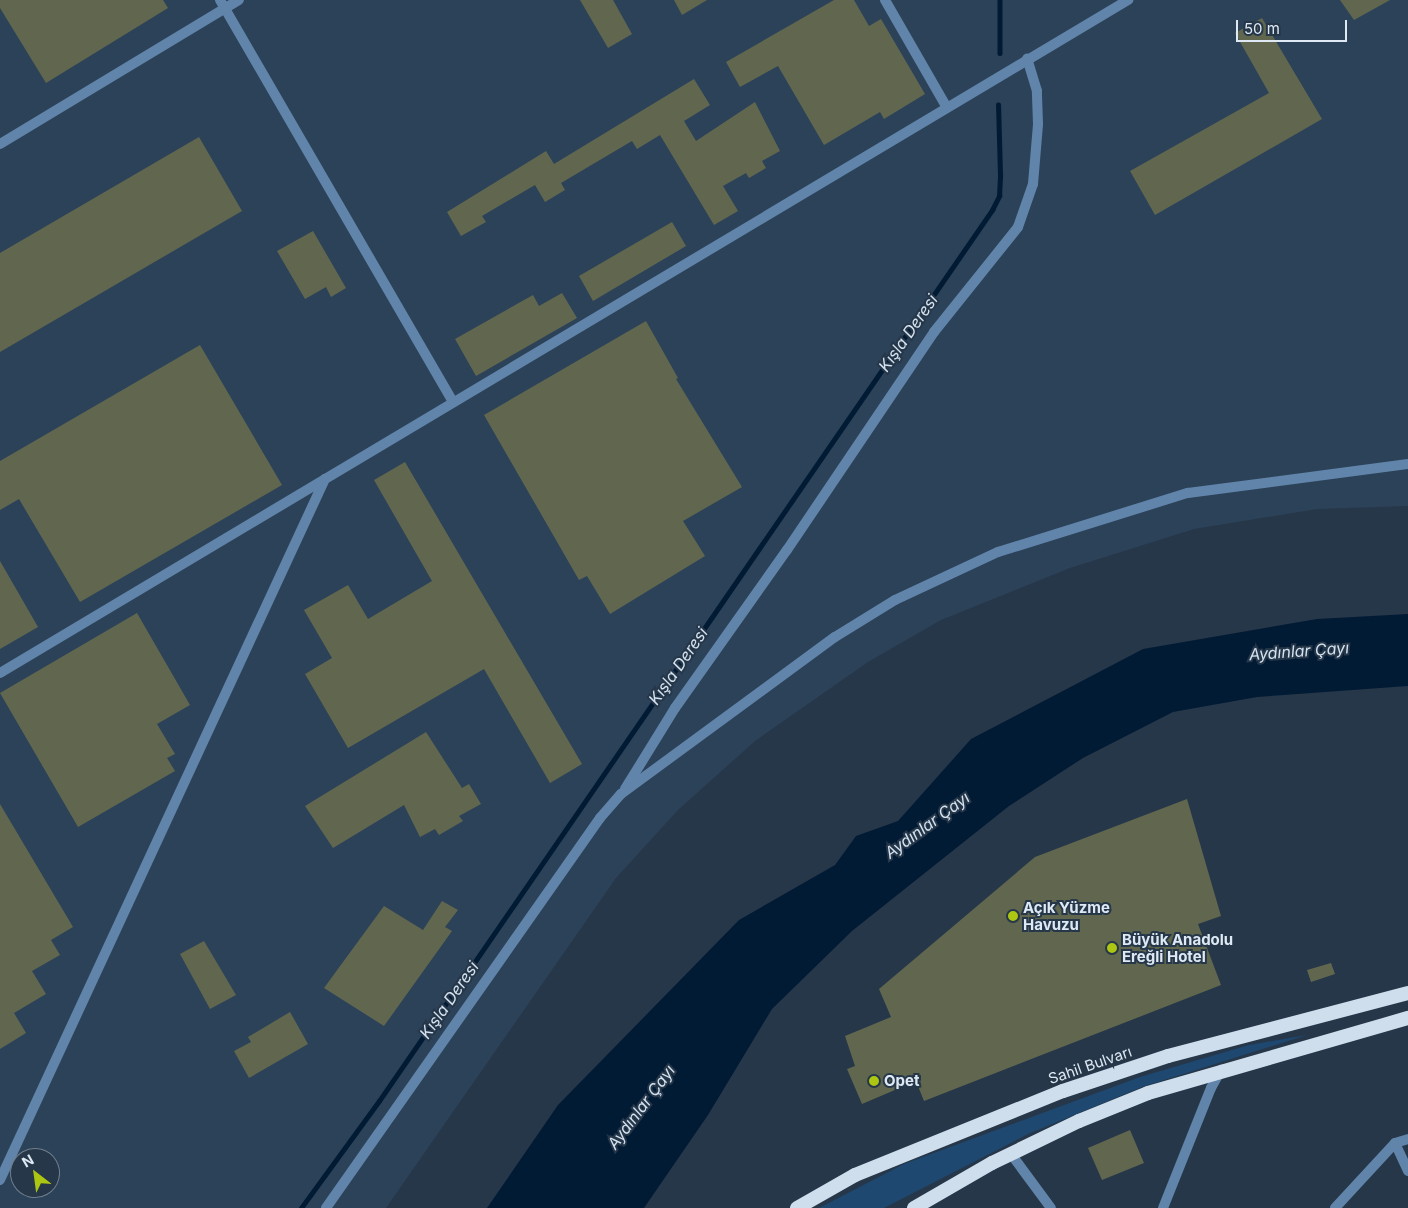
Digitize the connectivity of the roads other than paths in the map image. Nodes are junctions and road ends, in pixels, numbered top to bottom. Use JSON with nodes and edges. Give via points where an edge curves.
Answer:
{"nodes":[{"id":1,"x":239,"y":0,"type":"edge"},
{"id":2,"x":885,"y":0,"type":"edge"},
{"id":3,"x":1128,"y":0,"type":"edge"},
{"id":4,"x":222,"y":4,"type":"edge"},
{"id":5,"x":1027,"y":59,"type":"junction"},
{"id":6,"x":946,"y":106,"type":"junction"},
{"id":7,"x":0,"y":144,"type":"edge"},
{"id":8,"x":453,"y":402,"type":"junction"},
{"id":9,"x":1408,"y":464,"type":"edge"},
{"id":10,"x":325,"y":479,"type":"junction"},
{"id":11,"x":0,"y":673,"type":"edge"},
{"id":12,"x":621,"y":794,"type":"junction"},
{"id":13,"x":1408,"y":993,"type":"edge"},
{"id":14,"x":1408,"y":1018,"type":"edge"},
{"id":15,"x":1221,"y":1070,"type":"junction"},
{"id":16,"x":1408,"y":1139,"type":"edge"},
{"id":17,"x":1395,"y":1143,"type":"junction"},
{"id":18,"x":1011,"y":1154,"type":"junction"},
{"id":19,"x":1408,"y":1171,"type":"edge"},
{"id":20,"x":0,"y":1180,"type":"edge"},
{"id":21,"x":326,"y":1208,"type":"edge"},
{"id":22,"x":797,"y":1208,"type":"edge"},
{"id":23,"x":914,"y":1208,"type":"edge"},
{"id":24,"x":1051,"y":1208,"type":"edge"},
{"id":25,"x":1163,"y":1208,"type":"edge"},
{"id":26,"x":1335,"y":1208,"type":"edge"}],
"edges":[{"from":1,"to":4,"type":"street"},
{"from":2,"to":6,"type":"street"},
{"from":3,"to":5,"type":"street"},
{"from":4,"to":7,"type":"street"},
{"from":4,"to":8,"type":"street"},
{"from":5,"to":6,"type":"street"},
{"from":5,"to":12,"type":"street","via":[[1037,91],[1038,124],[1033,184],[1018,227],[934,332],[787,550],[675,708]]},
{"from":6,"to":8,"type":"street"},
{"from":8,"to":10,"type":"street"},
{"from":9,"to":12,"type":"street","via":[[1188,493],[998,552],[894,600],[835,637]]},
{"from":10,"to":11,"type":"street"},
{"from":10,"to":20,"type":"street"},
{"from":12,"to":21,"type":"street","via":[[600,818]]},
{"from":13,"to":22,"type":"highway","name":"Sahil Bulvarı","via":[[1168,1056],[1063,1091],[855,1175]]},
{"from":14,"to":15,"type":"highway"},
{"from":15,"to":18,"type":"highway","via":[[1139,1096]]},
{"from":15,"to":25,"type":"street","via":[[1210,1088]]},
{"from":16,"to":17,"type":"street"},
{"from":17,"to":19,"type":"street"},
{"from":17,"to":26,"type":"street"},
{"from":18,"to":23,"type":"highway"},
{"from":18,"to":24,"type":"street"}]}
